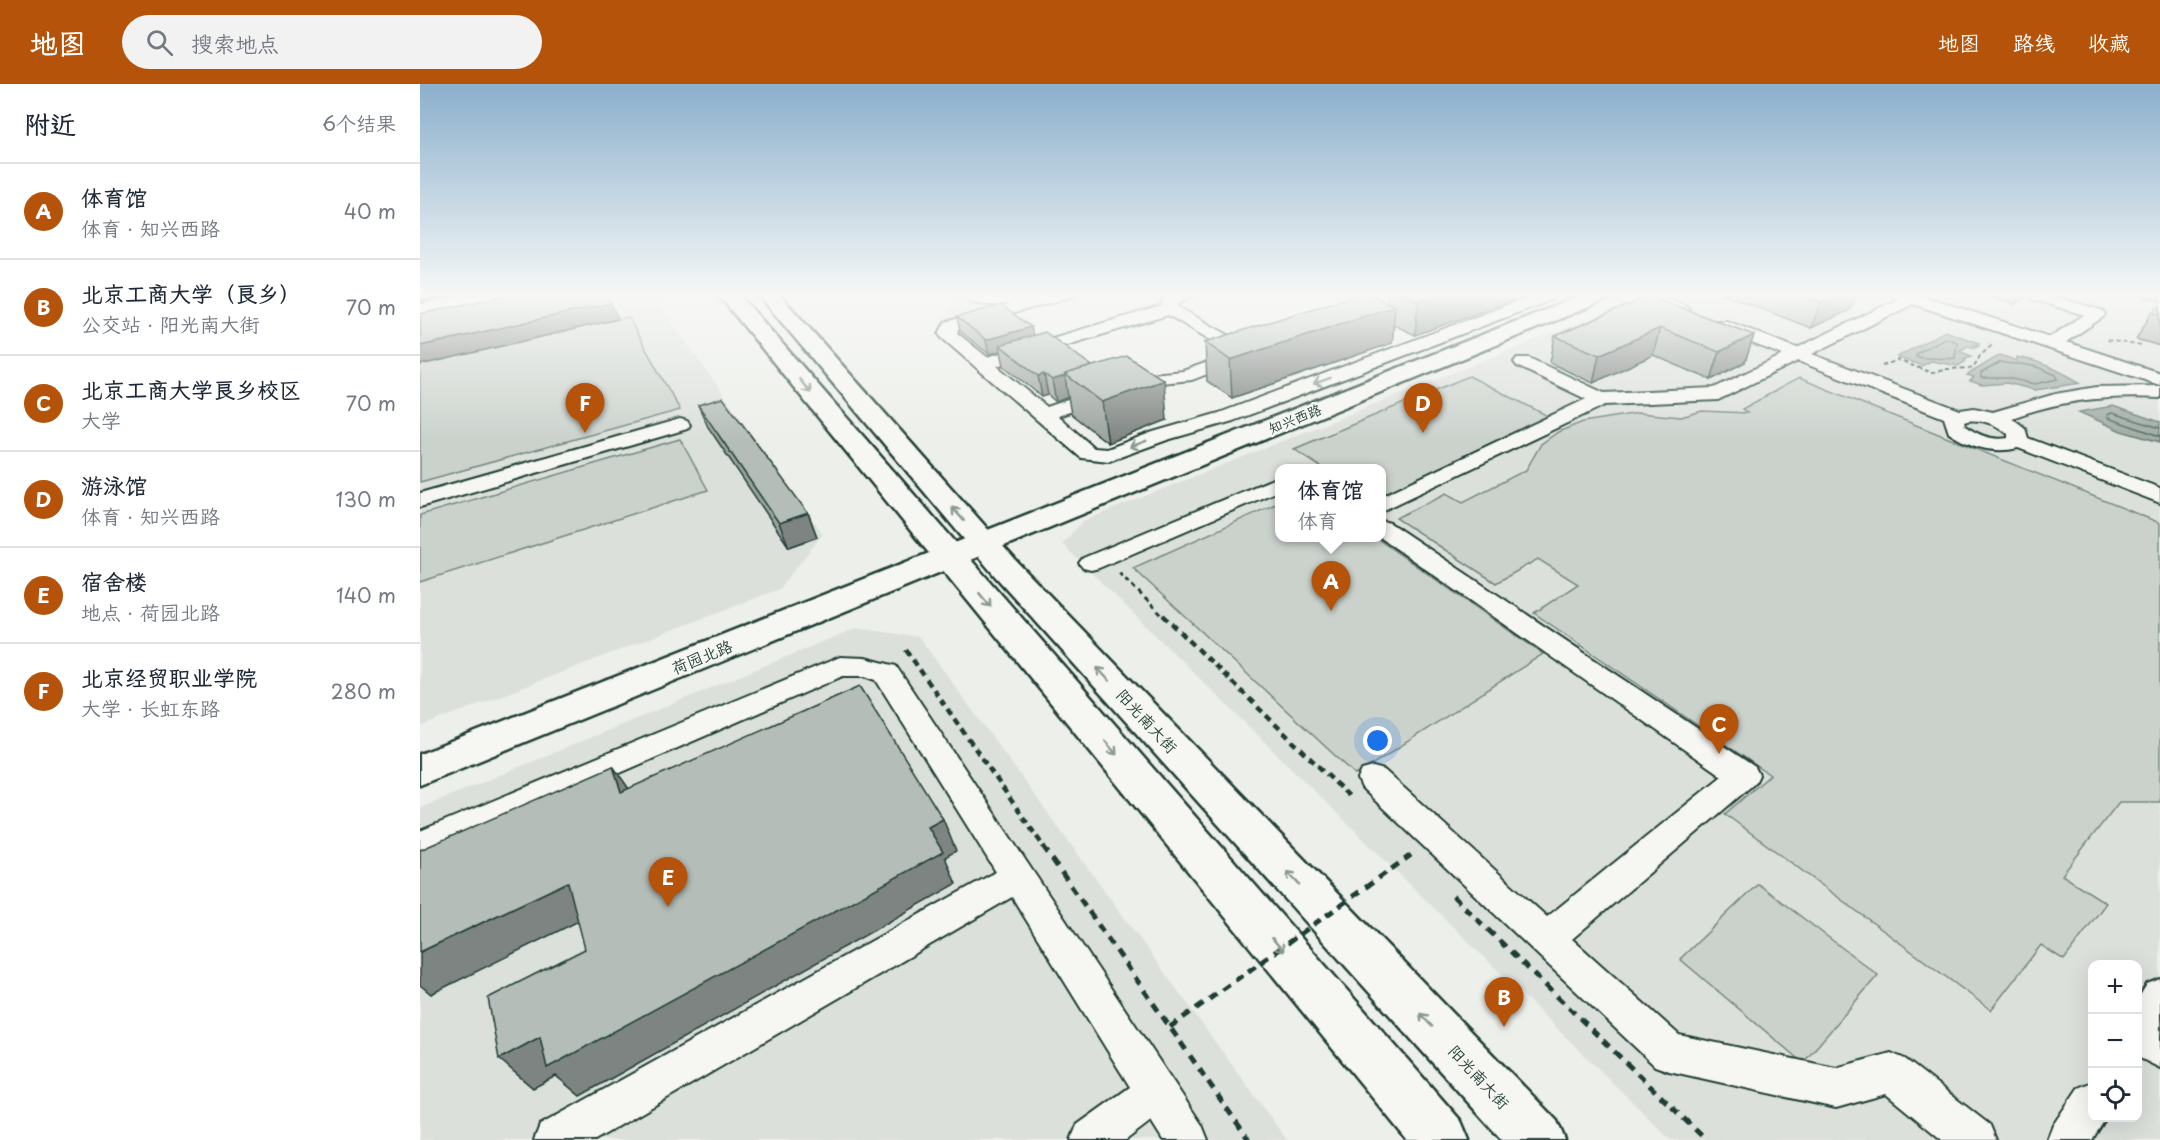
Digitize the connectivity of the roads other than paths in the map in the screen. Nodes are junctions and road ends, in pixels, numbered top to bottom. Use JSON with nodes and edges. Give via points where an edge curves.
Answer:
{"nodes":[{"id":1,"x":768,"y":342,"type":"edge"},
{"id":2,"x":809,"y":342,"type":"edge"},
{"id":3,"x":958,"y":342,"type":"edge"},
{"id":4,"x":1057,"y":342,"type":"edge"},
{"id":5,"x":1227,"y":342,"type":"edge"},
{"id":6,"x":1410,"y":342,"type":"edge"},
{"id":7,"x":1439,"y":342,"type":"edge"},
{"id":8,"x":1484,"y":342,"type":"edge"},
{"id":9,"x":1766,"y":342,"type":"edge"},
{"id":10,"x":1821,"y":342,"type":"edge"},
{"id":11,"x":2047,"y":342,"type":"edge"},
{"id":12,"x":2055,"y":342,"type":"edge"},
{"id":13,"x":2052,"y":344,"type":"junction"},
{"id":14,"x":1266,"y":348,"type":"edge"},
{"id":15,"x":1423,"y":349,"type":"junction"},
{"id":16,"x":1247,"y":354,"type":"junction"},
{"id":17,"x":1798,"y":355,"type":"junction"},
{"id":18,"x":1523,"y":362,"type":"dead end"},
{"id":19,"x":984,"y":364,"type":"junction"},
{"id":20,"x":2160,"y":380,"type":"edge"},
{"id":21,"x":2160,"y":392,"type":"edge"},
{"id":22,"x":1601,"y":399,"type":"junction"},
{"id":23,"x":1044,"y":414,"type":"junction"},
{"id":24,"x":1957,"y":416,"type":"junction"},
{"id":25,"x":1995,"y":418,"type":"junction"},
{"id":26,"x":680,"y":425,"type":"dead end"},
{"id":27,"x":2018,"y":441,"type":"junction"},
{"id":28,"x":1275,"y":484,"type":"edge"},
{"id":29,"x":2160,"y":496,"type":"edge"},
{"id":30,"x":420,"y":500,"type":"edge"},
{"id":31,"x":1386,"y":502,"type":"edge"},
{"id":32,"x":1386,"y":531,"type":"edge"},
{"id":33,"x":983,"y":544,"type":"junction"},
{"id":34,"x":949,"y":557,"type":"junction"},
{"id":35,"x":1091,"y":563,"type":"dead end"},
{"id":36,"x":420,"y":770,"type":"edge"},
{"id":37,"x":1373,"y":779,"type":"dead end"},
{"id":38,"x":420,"y":846,"type":"edge"},
{"id":39,"x":1017,"y":877,"type":"junction"},
{"id":40,"x":1546,"y":938,"type":"junction"},
{"id":41,"x":2160,"y":997,"type":"edge"},
{"id":42,"x":2142,"y":1026,"type":"edge"},
{"id":43,"x":2142,"y":1036,"type":"edge"},
{"id":44,"x":2160,"y":1049,"type":"edge"},
{"id":45,"x":1156,"y":1092,"type":"junction"},
{"id":46,"x":2088,"y":1108,"type":"edge"},
{"id":47,"x":555,"y":1140,"type":"edge"},
{"id":48,"x":1092,"y":1140,"type":"edge"},
{"id":49,"x":1187,"y":1140,"type":"edge"},
{"id":50,"x":1442,"y":1140,"type":"edge"},
{"id":51,"x":1538,"y":1140,"type":"edge"},
{"id":52,"x":1974,"y":1140,"type":"edge"},
{"id":53,"x":2068,"y":1140,"type":"edge"}],
"edges":[{"from":1,"to":34,"type":"main road","one_way":true},
{"from":33,"to":2,"type":"main road","name":"阳光南大街","one_way":true},
{"from":3,"to":19,"type":"street"},
{"from":4,"to":19,"type":"street"},
{"from":5,"to":16,"type":"street"},
{"from":6,"to":15,"type":"street"},
{"from":7,"to":15,"type":"street"},
{"from":8,"to":33,"type":"main road","name":"知兴西路"},
{"from":9,"to":17,"type":"street"},
{"from":10,"to":17,"type":"street"},
{"from":11,"to":13,"type":"street"},
{"from":12,"to":13,"type":"street"},
{"from":13,"to":20,"type":"street"},
{"from":14,"to":16,"type":"street"},
{"from":15,"to":23,"type":"street","one_way":true,"via":[[1109,455],[1088,454]]},
{"from":16,"to":23,"type":"street","via":[[1186,376],[1148,379]]},
{"from":17,"to":22,"type":"street","via":[[1718,394]]},
{"from":17,"to":24,"type":"street"},
{"from":18,"to":22,"type":"street"},
{"from":19,"to":23,"type":"street"},
{"from":21,"to":25,"type":"street","via":[[2100,393],[2056,399]]},
{"from":22,"to":31,"type":"street"},
{"from":24,"to":25,"type":"street"},
{"from":24,"to":27,"type":"street","via":[[1953,420],[1956,429],[1971,438],[2004,445]]},
{"from":25,"to":27,"type":"street","via":[[2018,432]]},
{"from":26,"to":30,"type":"street"},
{"from":27,"to":29,"type":"street"},
{"from":28,"to":35,"type":"street"},
{"from":32,"to":40,"type":"street","via":[[1744,775]]},
{"from":33,"to":34,"type":"main road","name":"荷园北路"},
{"from":51,"to":33,"type":"main road","name":"阳光南大街","one_way":true},
{"from":34,"to":36,"type":"main road","name":"荷园北路"},
{"from":34,"to":50,"type":"main road","one_way":true},
{"from":37,"to":40,"type":"street"},
{"from":38,"to":39,"type":"street","via":[[840,666],[886,673]]},
{"from":39,"to":45,"type":"street"},
{"from":39,"to":47,"type":"street"},
{"from":40,"to":52,"type":"street","via":[[1669,1052],[1836,1088],[1892,1072]]},
{"from":41,"to":42,"type":"street"},
{"from":43,"to":44,"type":"street"},
{"from":45,"to":48,"type":"street"},
{"from":45,"to":49,"type":"street"},
{"from":46,"to":53,"type":"street"}]}
